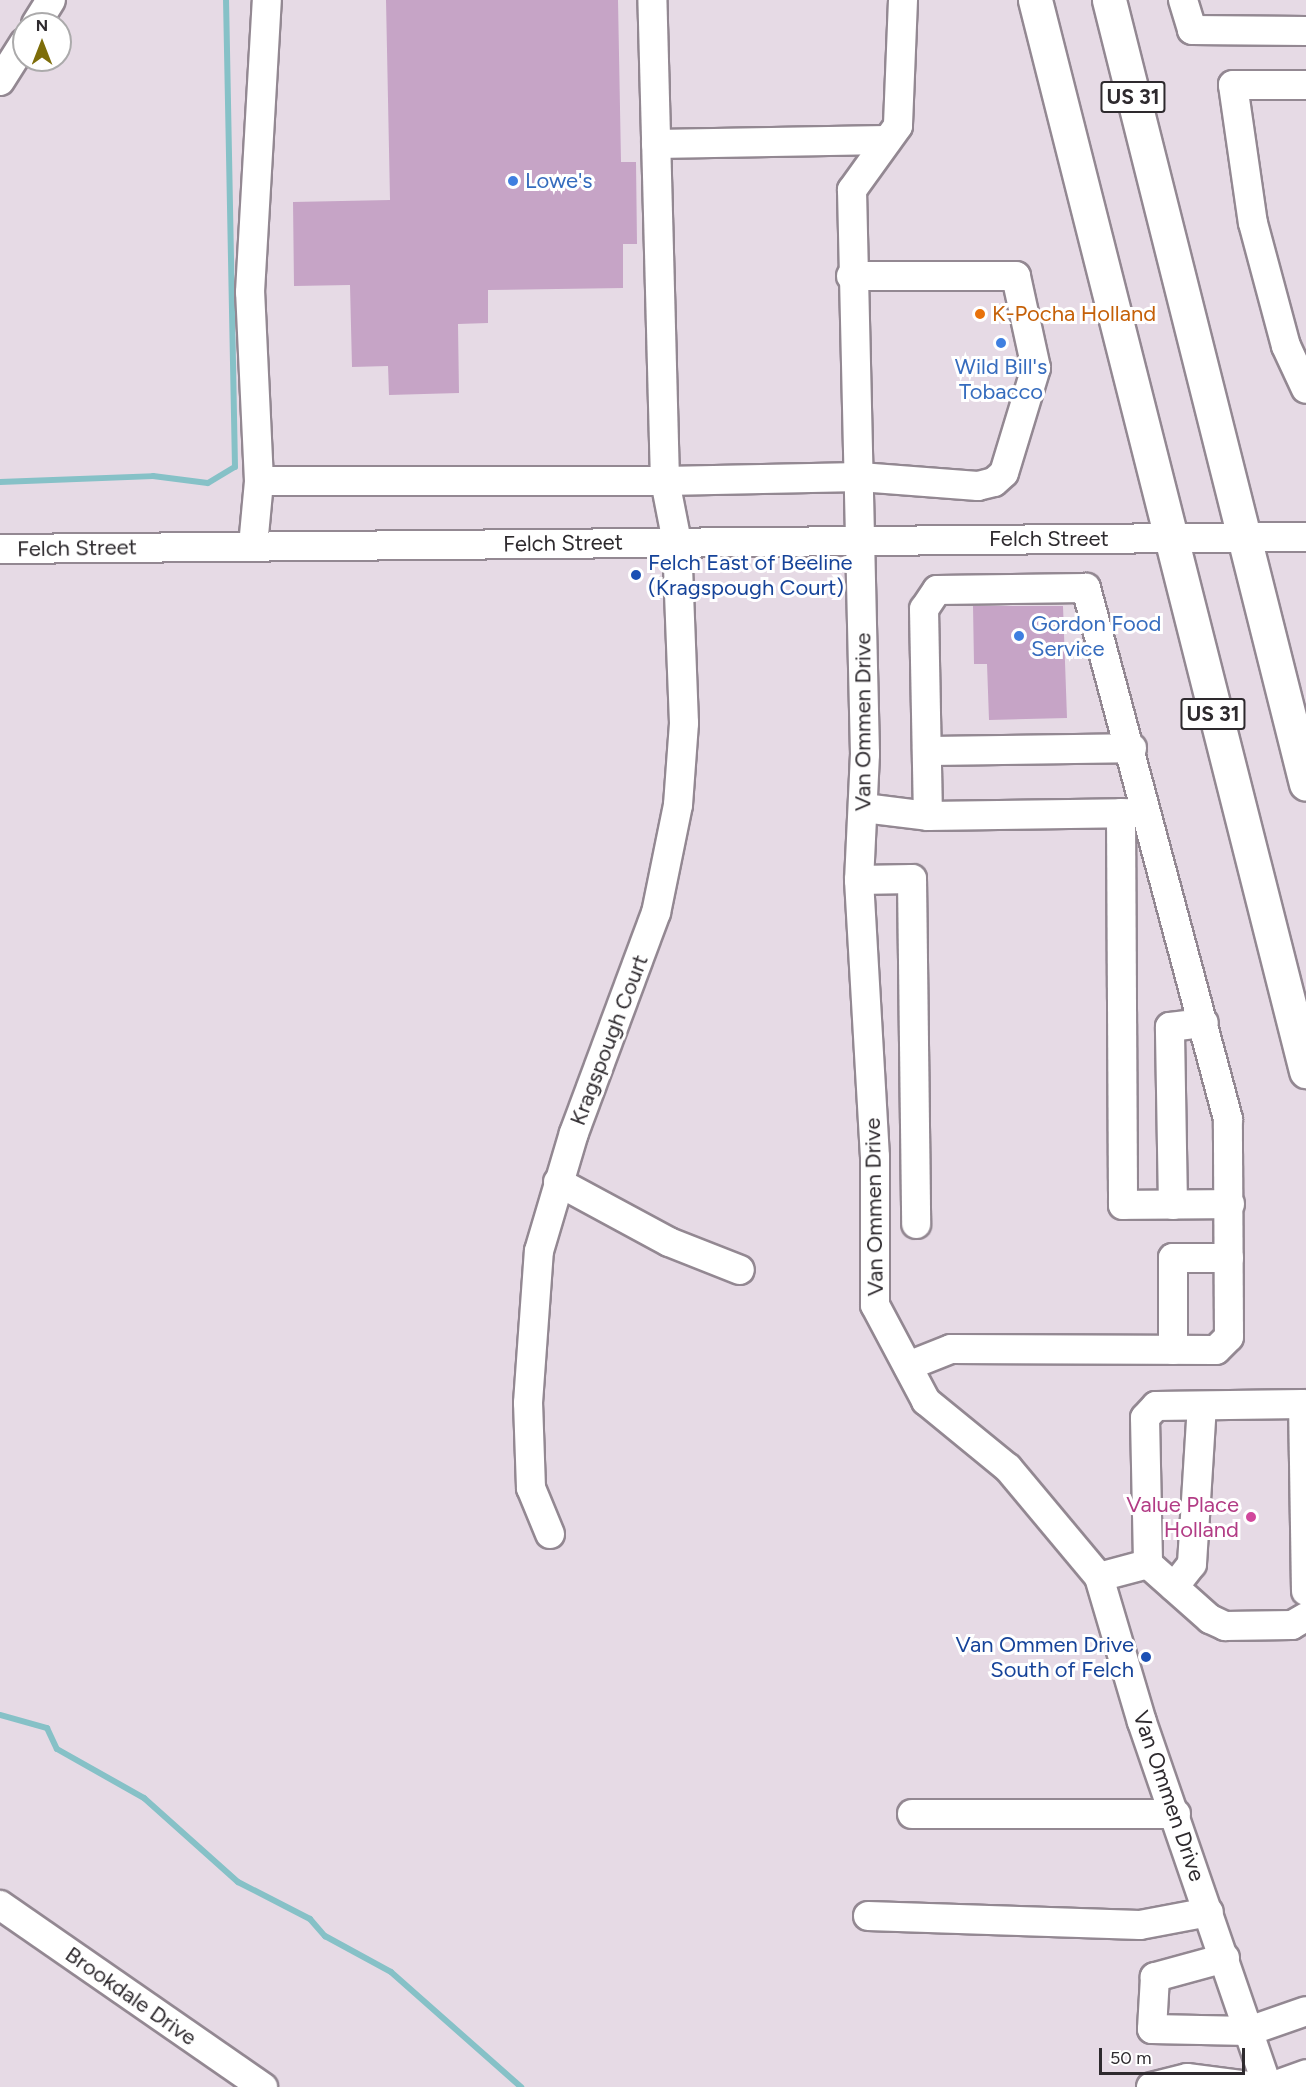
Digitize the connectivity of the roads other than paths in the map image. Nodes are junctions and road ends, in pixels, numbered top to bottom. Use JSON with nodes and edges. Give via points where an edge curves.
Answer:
{"nodes":[{"id":1,"x":267,"y":0,"type":"edge"},
{"id":2,"x":652,"y":0,"type":"edge"},
{"id":3,"x":903,"y":0,"type":"edge"},
{"id":4,"x":1035,"y":0,"type":"edge"},
{"id":5,"x":1108,"y":0,"type":"edge"},
{"id":6,"x":1183,"y":0,"type":"edge"},
{"id":7,"x":1306,"y":31,"type":"edge"},
{"id":8,"x":12,"y":62,"type":"edge"},
{"id":9,"x":0,"y":81,"type":"edge"},
{"id":10,"x":1306,"y":85,"type":"edge"},
{"id":11,"x":887,"y":141,"type":"junction"},
{"id":12,"x":656,"y":144,"type":"junction"},
{"id":13,"x":851,"y":276,"type":"junction"},
{"id":14,"x":1306,"y":388,"type":"edge"},
{"id":15,"x":860,"y":477,"type":"junction"},
{"id":16,"x":259,"y":481,"type":"junction"},
{"id":17,"x":665,"y":481,"type":"junction"},
{"id":18,"x":1306,"y":537,"type":"edge"},
{"id":19,"x":1168,"y":538,"type":"junction"},
{"id":20,"x":1243,"y":538,"type":"junction"},
{"id":21,"x":861,"y":540,"type":"junction"},
{"id":22,"x":677,"y":542,"type":"junction"},
{"id":23,"x":253,"y":546,"type":"junction"},
{"id":24,"x":0,"y":549,"type":"edge"},
{"id":25,"x":1132,"y":748,"type":"junction"},
{"id":26,"x":927,"y":751,"type":"junction"},
{"id":27,"x":1306,"y":784,"type":"edge"},
{"id":28,"x":864,"y":808,"type":"junction"},
{"id":29,"x":1121,"y":813,"type":"junction"},
{"id":30,"x":1149,"y":813,"type":"junction"},
{"id":31,"x":928,"y":816,"type":"junction"},
{"id":32,"x":859,"y":879,"type":"junction"},
{"id":33,"x":1204,"y":1023,"type":"junction"},
{"id":34,"x":1306,"y":1071,"type":"edge"},
{"id":35,"x":558,"y":1182,"type":"junction"},
{"id":36,"x":1173,"y":1204,"type":"junction"},
{"id":37,"x":1230,"y":1204,"type":"junction"},
{"id":38,"x":916,"y":1224,"type":"dead end"},
{"id":39,"x":1229,"y":1258,"type":"junction"},
{"id":40,"x":740,"y":1270,"type":"dead end"},
{"id":41,"x":1173,"y":1350,"type":"junction"},
{"id":42,"x":908,"y":1366,"type":"junction"},
{"id":43,"x":1202,"y":1406,"type":"junction"},
{"id":44,"x":550,"y":1534,"type":"dead end"},
{"id":45,"x":1148,"y":1564,"type":"junction"},
{"id":46,"x":1099,"y":1577,"type":"junction"},
{"id":47,"x":1174,"y":1587,"type":"junction"},
{"id":48,"x":1306,"y":1591,"type":"edge"},
{"id":49,"x":1306,"y":1617,"type":"edge"},
{"id":50,"x":912,"y":1814,"type":"dead end"},
{"id":51,"x":1176,"y":1814,"type":"junction"},
{"id":52,"x":0,"y":1905,"type":"edge"},
{"id":53,"x":1209,"y":1912,"type":"junction"},
{"id":54,"x":867,"y":1916,"type":"dead end"},
{"id":55,"x":1225,"y":1958,"type":"junction"},
{"id":56,"x":1306,"y":2011,"type":"edge"},
{"id":57,"x":1249,"y":2031,"type":"junction"},
{"id":58,"x":1306,"y":2074,"type":"edge"},
{"id":59,"x":263,"y":2087,"type":"edge"},
{"id":60,"x":1150,"y":2087,"type":"edge"},
{"id":61,"x":1258,"y":2087,"type":"edge"},
{"id":62,"x":1269,"y":2087,"type":"edge"}],
"edges":[{"from":1,"to":16,"type":"street","via":[[250,292]]},
{"from":2,"to":12,"type":"street","name":"Kragspough Court"},
{"from":3,"to":11,"type":"street","name":"Van Ommen Drive","via":[[898,126]]},
{"from":4,"to":19,"type":"highway","number":"US 31"},
{"from":5,"to":20,"type":"highway","number":"US 31"},
{"from":6,"to":7,"type":"street","via":[[1192,30]]},
{"from":8,"to":9,"type":"street"},
{"from":10,"to":14,"type":"street","via":[[1233,85],[1254,223],[1286,346]]},
{"from":11,"to":12,"type":"street"},
{"from":11,"to":13,"type":"street","name":"Van Ommen Drive","via":[[852,190]]},
{"from":12,"to":17,"type":"street","name":"Kragspough Court"},
{"from":13,"to":15,"type":"street","name":"Van Ommen Drive"},
{"from":13,"to":15,"type":"street","via":[[1016,276],[1036,351],[1004,473],[994,482],[978,486]]},
{"from":15,"to":17,"type":"street"},
{"from":15,"to":21,"type":"street","name":"Van Ommen Drive"},
{"from":16,"to":17,"type":"street"},
{"from":16,"to":23,"type":"street"},
{"from":17,"to":22,"type":"street","name":"Kragspough Court"},
{"from":18,"to":20,"type":"street","name":"Felch Street"},
{"from":19,"to":20,"type":"street","name":"Felch Street"},
{"from":19,"to":21,"type":"street","name":"Felch Street"},
{"from":19,"to":34,"type":"highway","number":"US 31"},
{"from":20,"to":27,"type":"highway","number":"US 31"},
{"from":21,"to":22,"type":"street","name":"Felch Street"},
{"from":21,"to":28,"type":"street","name":"Van Ommen Drive"},
{"from":22,"to":23,"type":"street","name":"Felch Street"},
{"from":22,"to":35,"type":"street","name":"Kragspough Court","via":[[684,723],[669,864],[657,913]]},
{"from":23,"to":24,"type":"street","name":"Felch Street"},
{"from":25,"to":26,"type":"street"},
{"from":25,"to":26,"type":"street","via":[[1086,588],[937,590],[924,609]]},
{"from":25,"to":30,"type":"street"},
{"from":26,"to":31,"type":"street"},
{"from":28,"to":31,"type":"street"},
{"from":28,"to":32,"type":"street","name":"Van Ommen Drive"},
{"from":29,"to":30,"type":"street"},
{"from":29,"to":31,"type":"street"},
{"from":29,"to":36,"type":"street","via":[[1123,1205]]},
{"from":30,"to":33,"type":"street"},
{"from":32,"to":38,"type":"street","via":[[912,879]]},
{"from":32,"to":42,"type":"street","name":"Van Ommen Drive","via":[[875,1157],[875,1305]]},
{"from":33,"to":36,"type":"street","via":[[1170,1027]]},
{"from":33,"to":37,"type":"street","via":[[1228,1119]]},
{"from":35,"to":40,"type":"street","via":[[669,1242]]},
{"from":35,"to":44,"type":"street","name":"Kragspough Court","via":[[538,1251],[528,1403],[531,1488]]},
{"from":36,"to":37,"type":"street"},
{"from":37,"to":39,"type":"street"},
{"from":39,"to":41,"type":"street","via":[[1228,1337],[1216,1350]]},
{"from":39,"to":41,"type":"street","via":[[1173,1258]]},
{"from":41,"to":42,"type":"street","via":[[951,1349]]},
{"from":42,"to":46,"type":"street","name":"Van Ommen Drive","via":[[926,1401],[1008,1468]]},
{"from":43,"to":45,"type":"street","via":[[1156,1406],[1145,1418]]},
{"from":43,"to":47,"type":"street","via":[[1192,1564]]},
{"from":43,"to":48,"type":"street","via":[[1303,1404]]},
{"from":45,"to":46,"type":"street"},
{"from":45,"to":47,"type":"street"},
{"from":46,"to":51,"type":"street","name":"Van Ommen Drive","via":[[1142,1722]]},
{"from":47,"to":49,"type":"street","via":[[1225,1626],[1292,1625]]},
{"from":50,"to":51,"type":"street"},
{"from":51,"to":53,"type":"street","name":"Van Ommen Drive"},
{"from":52,"to":59,"type":"street","name":"Brookdale Drive"},
{"from":53,"to":54,"type":"street","via":[[1140,1924]]},
{"from":53,"to":55,"type":"street","name":"Van Ommen Drive"},
{"from":55,"to":57,"type":"street","name":"Van Ommen Drive"},
{"from":55,"to":57,"type":"street","via":[[1155,1977],[1152,2029]]},
{"from":56,"to":57,"type":"street"},
{"from":57,"to":62,"type":"street","name":"Van Ommen Drive"},
{"from":58,"to":62,"type":"street"},
{"from":60,"to":61,"type":"street","via":[[1187,2078]]}]}
